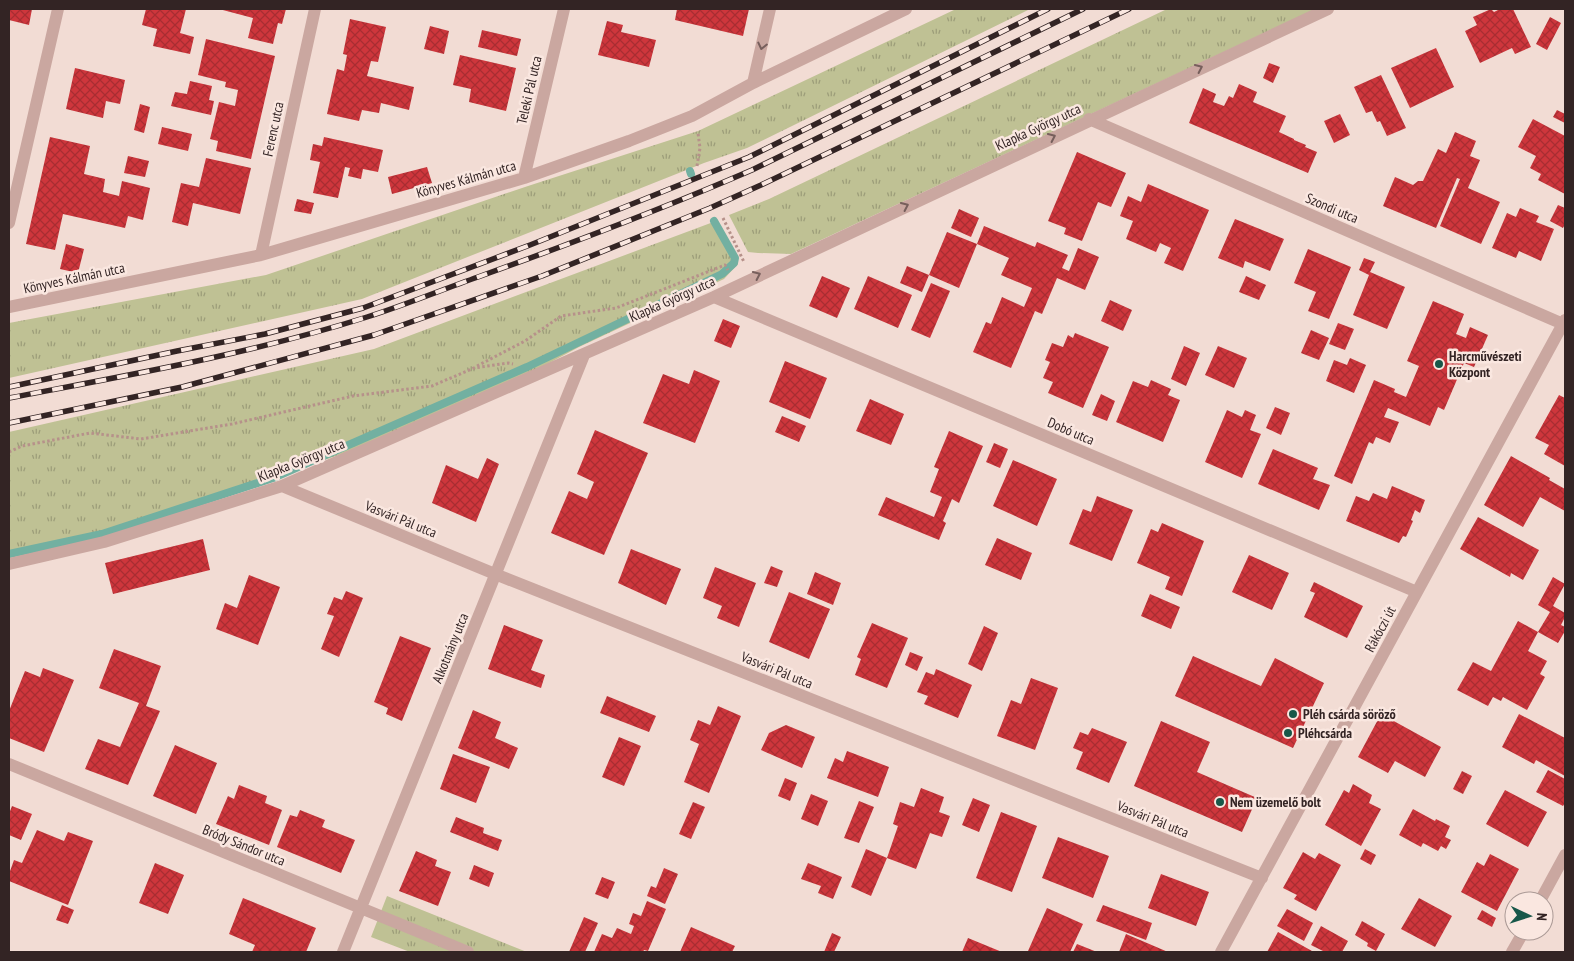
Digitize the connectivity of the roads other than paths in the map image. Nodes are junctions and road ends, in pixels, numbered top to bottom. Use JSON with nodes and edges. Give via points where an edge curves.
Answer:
{"nodes":[{"id":1,"x":58,"y":9,"type":"edge"},
{"id":2,"x":315,"y":9,"type":"edge"},
{"id":3,"x":564,"y":9,"type":"edge"},
{"id":4,"x":770,"y":9,"type":"edge"},
{"id":5,"x":906,"y":9,"type":"edge"},
{"id":6,"x":1328,"y":9,"type":"edge"},
{"id":7,"x":753,"y":83,"type":"junction"},
{"id":8,"x":1089,"y":120,"type":"junction"},
{"id":9,"x":524,"y":178,"type":"junction"},
{"id":10,"x":9,"y":223,"type":"edge"},
{"id":11,"x":261,"y":255,"type":"junction"},
{"id":12,"x":714,"y":296,"type":"junction"},
{"id":13,"x":9,"y":307,"type":"edge"},
{"id":14,"x":1564,"y":322,"type":"edge"},
{"id":15,"x":584,"y":355,"type":"junction"},
{"id":16,"x":282,"y":486,"type":"junction"},
{"id":17,"x":9,"y":564,"type":"edge"},
{"id":18,"x":495,"y":574,"type":"junction"},
{"id":19,"x":1417,"y":592,"type":"junction"},
{"id":20,"x":9,"y":764,"type":"edge"},
{"id":21,"x":1565,"y":855,"type":"edge"},
{"id":22,"x":1262,"y":878,"type":"junction"},
{"id":23,"x":1545,"y":891,"type":"edge"},
{"id":24,"x":361,"y":909,"type":"junction"},
{"id":25,"x":1518,"y":941,"type":"edge"},
{"id":26,"x":343,"y":952,"type":"edge"},
{"id":27,"x":468,"y":952,"type":"edge"},
{"id":28,"x":1221,"y":952,"type":"edge"},
{"id":29,"x":1512,"y":952,"type":"edge"}],
"edges":[{"from":1,"to":10,"type":"street"},
{"from":2,"to":11,"type":"street","name":"Ferenc utca"},
{"from":3,"to":9,"type":"street","name":"Teleki Pál utca"},
{"from":4,"to":7,"type":"street","one_way":true},
{"from":5,"to":7,"type":"street","name":"Könyves Kálmán utca"},
{"from":8,"to":6,"type":"street","name":"Klapka György utca","one_way":true},
{"from":7,"to":9,"type":"street","name":"Könyves Kálmán utca","via":[[692,116],[629,142]]},
{"from":12,"to":8,"type":"street","name":"Klapka György utca","one_way":true},
{"from":8,"to":14,"type":"street","name":"Szondi utca"},
{"from":9,"to":11,"type":"street","name":"Könyves Kálmán utca"},
{"from":11,"to":13,"type":"street","name":"Könyves Kálmán utca"},
{"from":12,"to":15,"type":"street","name":"Klapka György utca"},
{"from":12,"to":19,"type":"street","name":"Dobó utca"},
{"from":14,"to":19,"type":"street","name":"Rákóczi út"},
{"from":15,"to":16,"type":"street","name":"Klapka György utca"},
{"from":15,"to":18,"type":"street","name":"Alkotmány utca"},
{"from":16,"to":17,"type":"street","name":"Klapka György utca","via":[[104,542]]},
{"from":16,"to":18,"type":"street","name":"Vasvári Pál utca"},
{"from":18,"to":22,"type":"street","name":"Vasvári Pál utca"},
{"from":18,"to":24,"type":"street","name":"Alkotmány utca"},
{"from":19,"to":22,"type":"street","name":"Rákóczi út"},
{"from":20,"to":24,"type":"street","name":"Bródy Sándor utca"},
{"from":21,"to":23,"type":"street"},
{"from":22,"to":28,"type":"street","name":"Rákóczi út"},
{"from":24,"to":26,"type":"street","name":"Alkotmány utca"},
{"from":24,"to":27,"type":"street","name":"Bródy Sándor utca"},
{"from":25,"to":29,"type":"street"}]}
